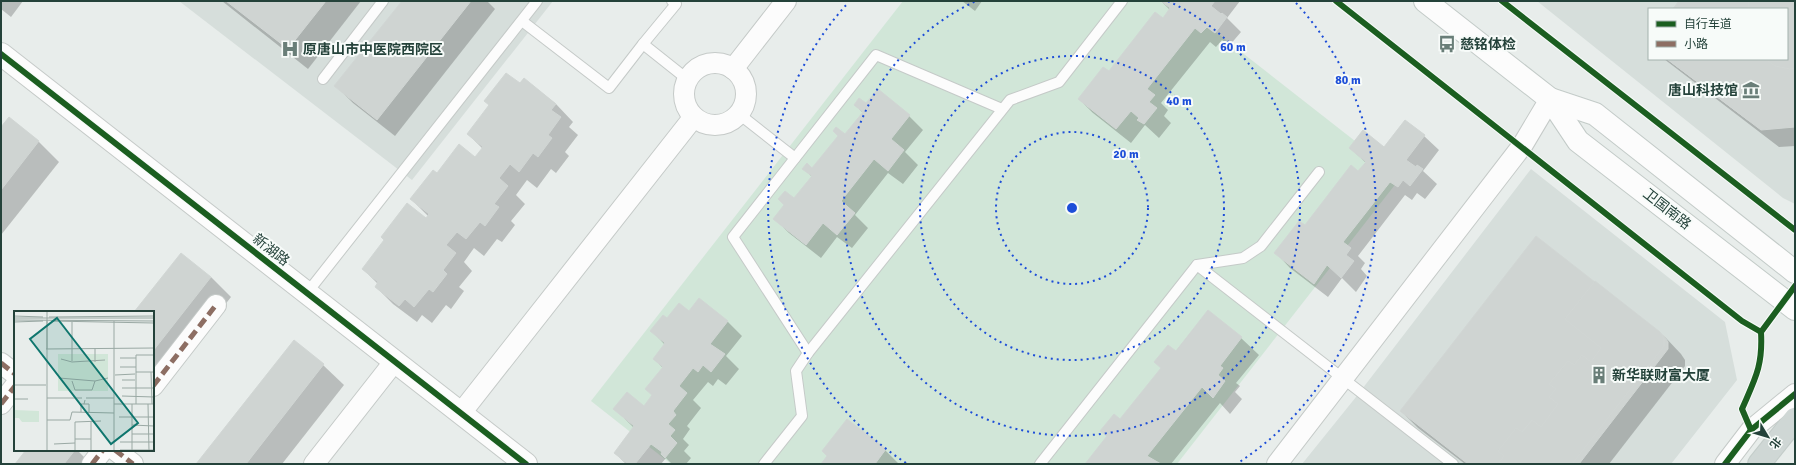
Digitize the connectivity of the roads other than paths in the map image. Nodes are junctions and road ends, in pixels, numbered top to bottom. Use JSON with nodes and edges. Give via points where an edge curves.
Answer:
{"nodes":[{"id":1,"x":383,"y":1,"type":"edge"},
{"id":2,"x":537,"y":1,"type":"edge"},
{"id":3,"x":672,"y":1,"type":"edge"},
{"id":4,"x":786,"y":1,"type":"edge"},
{"id":5,"x":1122,"y":1,"type":"edge"},
{"id":6,"x":1425,"y":1,"type":"edge"},
{"id":7,"x":522,"y":21,"type":"junction"},
{"id":8,"x":643,"y":44,"type":"junction"},
{"id":9,"x":1,"y":54,"type":"edge"},
{"id":10,"x":733,"y":69,"type":"junction"},
{"id":11,"x":323,"y":79,"type":"dead end"},
{"id":12,"x":687,"y":79,"type":"junction"},
{"id":13,"x":1550,"y":99,"type":"junction"},
{"id":14,"x":1002,"y":109,"type":"junction"},
{"id":15,"x":739,"y":114,"type":"junction"},
{"id":16,"x":694,"y":118,"type":"junction"},
{"id":17,"x":795,"y":158,"type":"junction"},
{"id":18,"x":1319,"y":172,"type":"dead end"},
{"id":19,"x":1197,"y":265,"type":"junction"},
{"id":20,"x":1795,"y":272,"type":"edge"},
{"id":21,"x":307,"y":293,"type":"junction"},
{"id":22,"x":216,"y":305,"type":"dead end"},
{"id":23,"x":1795,"y":309,"type":"edge"},
{"id":24,"x":808,"y":353,"type":"junction"},
{"id":25,"x":394,"y":362,"type":"junction"},
{"id":26,"x":1,"y":363,"type":"edge"},
{"id":27,"x":14,"y":373,"type":"edge"},
{"id":28,"x":1343,"y":378,"type":"junction"},
{"id":29,"x":154,"y":385,"type":"edge"},
{"id":30,"x":14,"y":387,"type":"edge"},
{"id":31,"x":1795,"y":394,"type":"edge"},
{"id":32,"x":1,"y":404,"type":"edge"},
{"id":33,"x":461,"y":413,"type":"junction"},
{"id":34,"x":1795,"y":419,"type":"edge"},
{"id":35,"x":102,"y":451,"type":"edge"},
{"id":36,"x":116,"y":451,"type":"edge"},
{"id":37,"x":92,"y":464,"type":"edge"},
{"id":38,"x":133,"y":464,"type":"edge"},
{"id":39,"x":314,"y":464,"type":"edge"},
{"id":40,"x":526,"y":464,"type":"edge"},
{"id":41,"x":764,"y":464,"type":"edge"},
{"id":42,"x":1040,"y":464,"type":"edge"},
{"id":43,"x":1277,"y":464,"type":"edge"},
{"id":44,"x":1453,"y":464,"type":"edge"},
{"id":45,"x":1725,"y":464,"type":"edge"},
{"id":46,"x":1759,"y":464,"type":"edge"}],
"edges":[{"from":1,"to":11,"type":"lane"},
{"from":2,"to":7,"type":"lane"},
{"from":3,"to":8,"type":"lane","via":[[676,4]]},
{"from":4,"to":10,"type":"street"},
{"from":5,"to":14,"type":"lane","via":[[1059,82],[1010,100]]},
{"from":6,"to":13,"type":"main road","name":"卫国南路"},
{"from":7,"to":8,"type":"lane","via":[[609,88]]},
{"from":7,"to":21,"type":"lane"},
{"from":8,"to":12,"type":"lane"},
{"from":9,"to":21,"type":"main road","name":"新湖路"},
{"from":10,"to":12,"type":"street","via":[[724,64],[713,63],[694,71]]},
{"from":10,"to":15,"type":"street","via":[[745,85],[744,105]]},
{"from":12,"to":16,"type":"street","via":[[684,100],[687,110]]},
{"from":13,"to":20,"type":"main road","name":"卫国南路","via":[[1595,114]]},
{"from":13,"to":23,"type":"main road","name":"卫国南路","via":[[1578,141]]},
{"from":13,"to":28,"type":"street","via":[[1522,146]]},
{"from":14,"to":17,"type":"lane","via":[[876,55]]},
{"from":14,"to":24,"type":"lane"},
{"from":15,"to":16,"type":"street","via":[[732,121],[712,126],[702,124]]},
{"from":15,"to":17,"type":"lane"},
{"from":16,"to":33,"type":"street"},
{"from":17,"to":24,"type":"lane","via":[[733,237]]},
{"from":18,"to":19,"type":"lane","via":[[1262,246],[1243,258]]},
{"from":19,"to":28,"type":"lane"},
{"from":19,"to":42,"type":"lane"},
{"from":21,"to":25,"type":"main road","name":"新湖路"},
{"from":22,"to":29,"type":"street"},
{"from":24,"to":41,"type":"lane","via":[[796,371],[802,416]]},
{"from":25,"to":33,"type":"main road","name":"新湖路"},
{"from":25,"to":39,"type":"street"},
{"from":26,"to":27,"type":"street"},
{"from":28,"to":43,"type":"street"},
{"from":28,"to":44,"type":"lane"},
{"from":30,"to":32,"type":"street"},
{"from":31,"to":45,"type":"street","via":[[1751,430]]},
{"from":33,"to":40,"type":"main road","name":"新湖路"},
{"from":34,"to":46,"type":"main road"},
{"from":35,"to":37,"type":"street"},
{"from":36,"to":38,"type":"street"}]}
